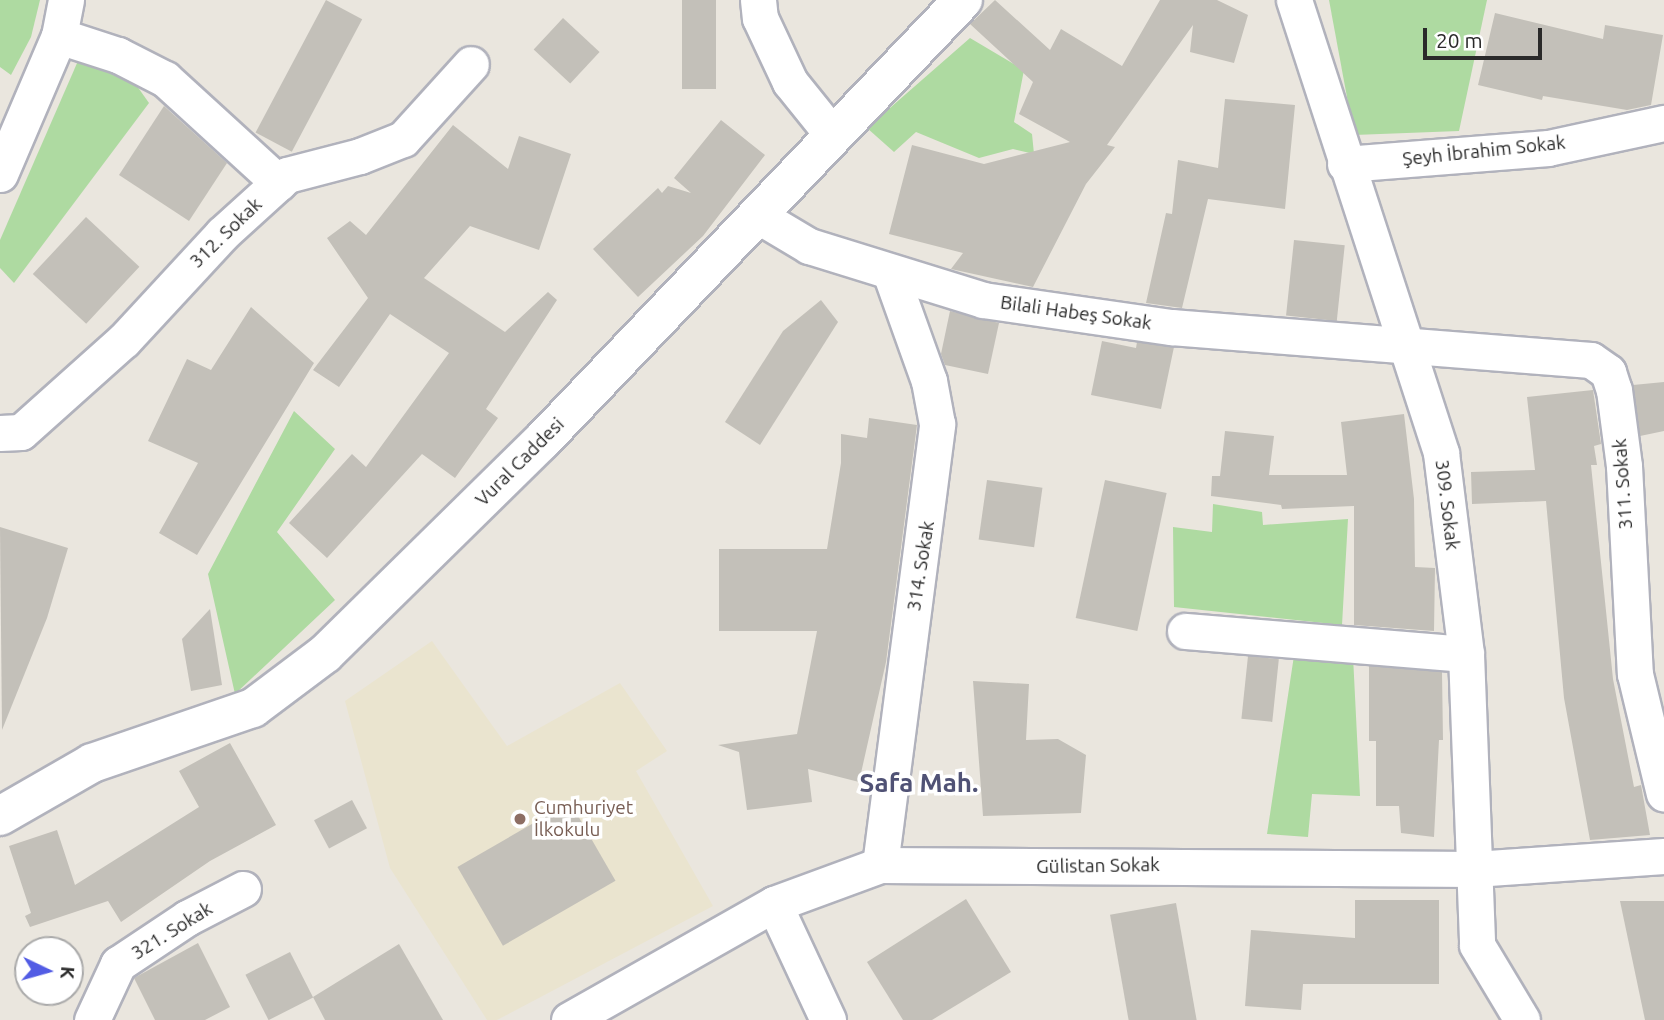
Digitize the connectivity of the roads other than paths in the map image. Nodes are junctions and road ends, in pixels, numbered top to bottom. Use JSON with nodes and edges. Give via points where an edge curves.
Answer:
{"nodes":[{"id":1,"x":66,"y":0,"type":"edge"},
{"id":2,"x":758,"y":0,"type":"edge"},
{"id":3,"x":963,"y":0,"type":"edge"},
{"id":4,"x":1294,"y":0,"type":"edge"},
{"id":5,"x":59,"y":36,"type":"junction"},
{"id":6,"x":471,"y":64,"type":"dead end"},
{"id":7,"x":1664,"y":123,"type":"edge"},
{"id":8,"x":832,"y":134,"type":"junction"},
{"id":9,"x":1345,"y":164,"type":"junction"},
{"id":10,"x":0,"y":174,"type":"edge"},
{"id":11,"x":279,"y":183,"type":"junction"},
{"id":12,"x":757,"y":215,"type":"junction"},
{"id":13,"x":890,"y":272,"type":"junction"},
{"id":14,"x":1411,"y":348,"type":"junction"},
{"id":15,"x":0,"y":433,"type":"edge"},
{"id":16,"x":1185,"y":631,"type":"dead end"},
{"id":17,"x":1465,"y":653,"type":"junction"},
{"id":18,"x":1664,"y":794,"type":"edge"},
{"id":19,"x":0,"y":816,"type":"edge"},
{"id":20,"x":1664,"y":856,"type":"edge"},
{"id":21,"x":880,"y":865,"type":"junction"},
{"id":22,"x":1475,"y":869,"type":"junction"},
{"id":23,"x":243,"y":889,"type":"dead end"},
{"id":24,"x":774,"y":904,"type":"junction"},
{"id":25,"x":92,"y":1020,"type":"edge"},
{"id":26,"x":569,"y":1020,"type":"edge"},
{"id":27,"x":828,"y":1020,"type":"edge"},
{"id":28,"x":1522,"y":1020,"type":"edge"}],
"edges":[{"from":1,"to":5,"type":"street"},
{"from":2,"to":8,"type":"street","via":[[760,18],[790,82]]},
{"from":3,"to":8,"type":"street","name":"Vural Caddesi"},
{"from":4,"to":9,"type":"street","name":"309. Sokak"},
{"from":5,"to":10,"type":"street"},
{"from":5,"to":11,"type":"street","via":[[118,55],[165,79]]},
{"from":6,"to":11,"type":"street","name":"312. Sokak","via":[[403,139],[287,175]]},
{"from":7,"to":9,"type":"street","name":"Şeyh İbrahim Sokak","via":[[1548,148]]},
{"from":8,"to":12,"type":"street","name":"Vural Caddesi"},
{"from":9,"to":14,"type":"street","name":"309. Sokak"},
{"from":11,"to":15,"type":"street","name":"312. Sokak","via":[[222,234],[114,349],[21,432]]},
{"from":12,"to":13,"type":"street","name":"Bilali Habeş Sokak","via":[[809,246]]},
{"from":12,"to":19,"type":"street","name":"Vural Caddesi","via":[[541,442],[325,654],[253,708],[92,763]]},
{"from":13,"to":14,"type":"street","name":"Bilali Habeş Sokak","via":[[984,300],[1171,327]]},
{"from":13,"to":21,"type":"street","name":"314. Sokak","via":[[929,381],[937,424]]},
{"from":14,"to":17,"type":"street","name":"309. Sokak","via":[[1441,453]]},
{"from":14,"to":18,"type":"street","name":"311. Sokak","via":[[1547,354],[1591,360],[1608,372],[1624,466],[1635,674]]},
{"from":16,"to":17,"type":"street"},
{"from":17,"to":22,"type":"street","name":"309. Sokak"},
{"from":20,"to":22,"type":"street","name":"Gülistan Sokak"},
{"from":21,"to":22,"type":"street","name":"Gülistan Sokak"},
{"from":21,"to":24,"type":"street","name":"Gülistan Sokak"},
{"from":22,"to":28,"type":"street","name":"309. Sokak","via":[[1477,945]]},
{"from":23,"to":25,"type":"street","name":"321. Sokak","via":[[187,918],[118,964]]},
{"from":24,"to":26,"type":"street","name":"Gülistan Sokak"},
{"from":24,"to":27,"type":"street"}]}
